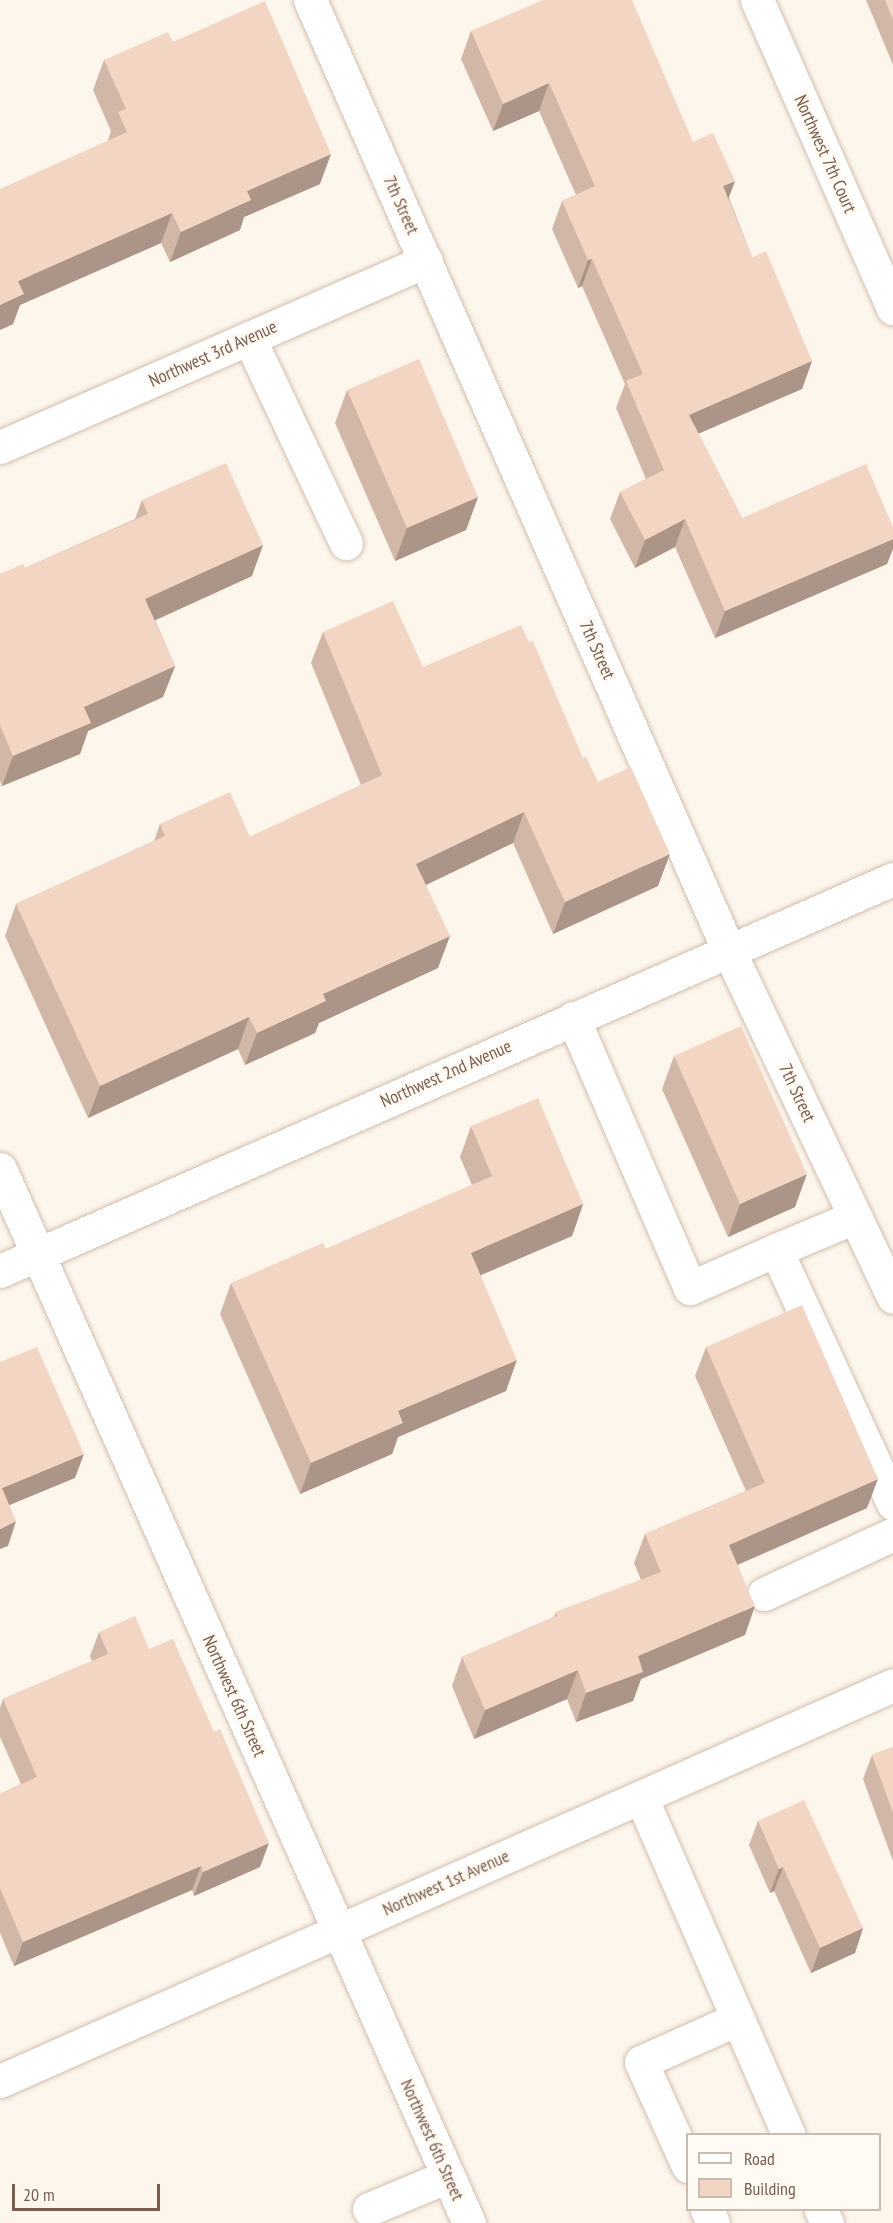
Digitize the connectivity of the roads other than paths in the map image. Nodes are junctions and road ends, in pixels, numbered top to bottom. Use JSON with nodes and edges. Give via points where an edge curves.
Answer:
{"nodes":[{"id":1,"x":310,"y":0,"type":"edge"},
{"id":2,"x":757,"y":0,"type":"edge"},
{"id":3,"x":426,"y":261,"type":"junction"},
{"id":4,"x":893,"y":308,"type":"edge"},
{"id":5,"x":249,"y":338,"type":"junction"},
{"id":6,"x":0,"y":447,"type":"edge"},
{"id":7,"x":346,"y":543,"type":"dead end"},
{"id":8,"x":893,"y":879,"type":"edge"},
{"id":9,"x":728,"y":949,"type":"junction"},
{"id":10,"x":573,"y":1018,"type":"junction"},
{"id":11,"x":0,"y":1169,"type":"edge"},
{"id":12,"x":855,"y":1217,"type":"junction"},
{"id":13,"x":776,"y":1250,"type":"junction"},
{"id":14,"x":38,"y":1255,"type":"junction"},
{"id":15,"x":0,"y":1271,"type":"edge"},
{"id":16,"x":893,"y":1297,"type":"edge"},
{"id":17,"x":893,"y":1503,"type":"edge"},
{"id":18,"x":893,"y":1534,"type":"edge"},
{"id":19,"x":764,"y":1594,"type":"dead end"},
{"id":20,"x":893,"y":1685,"type":"edge"},
{"id":21,"x":641,"y":1797,"type":"junction"},
{"id":22,"x":338,"y":1931,"type":"junction"},
{"id":23,"x":737,"y":2019,"type":"junction"},
{"id":24,"x":0,"y":2081,"type":"edge"},
{"id":25,"x":788,"y":2133,"type":"edge"},
{"id":26,"x":686,"y":2164,"type":"edge"},
{"id":27,"x":448,"y":2176,"type":"junction"},
{"id":28,"x":369,"y":2209,"type":"dead end"},
{"id":29,"x":469,"y":2223,"type":"edge"}],
"edges":[{"from":1,"to":3,"type":"street","name":"7th Street"},
{"from":2,"to":4,"type":"street","name":"Northwest 7th Court"},
{"from":3,"to":5,"type":"street","name":"Northwest 3rd Avenue"},
{"from":3,"to":9,"type":"street","name":"7th Street"},
{"from":5,"to":6,"type":"street","name":"Northwest 3rd Avenue"},
{"from":5,"to":7,"type":"street"},
{"from":8,"to":9,"type":"street","name":"Northwest 2nd Avenue"},
{"from":9,"to":10,"type":"street","name":"Northwest 2nd Avenue"},
{"from":9,"to":12,"type":"street","name":"7th Street"},
{"from":10,"to":13,"type":"street","via":[[690,1288]]},
{"from":10,"to":14,"type":"street","name":"Northwest 2nd Avenue"},
{"from":11,"to":14,"type":"street","name":"Northwest 6th Street"},
{"from":12,"to":13,"type":"street"},
{"from":12,"to":16,"type":"street","name":"7th Street"},
{"from":13,"to":17,"type":"street"},
{"from":14,"to":15,"type":"street","name":"Northwest 2nd Avenue"},
{"from":14,"to":22,"type":"street","name":"Northwest 6th Street"},
{"from":18,"to":19,"type":"street"},
{"from":20,"to":21,"type":"street","name":"Northwest 1st Avenue"},
{"from":21,"to":22,"type":"street","name":"Northwest 1st Avenue"},
{"from":21,"to":23,"type":"street"},
{"from":22,"to":24,"type":"street","name":"Northwest 1st Avenue"},
{"from":22,"to":27,"type":"street","name":"Northwest 6th Street"},
{"from":23,"to":25,"type":"street"},
{"from":23,"to":26,"type":"street","via":[[641,2062]]},
{"from":27,"to":28,"type":"street"},
{"from":27,"to":29,"type":"street","name":"Northwest 6th Street"}]}
